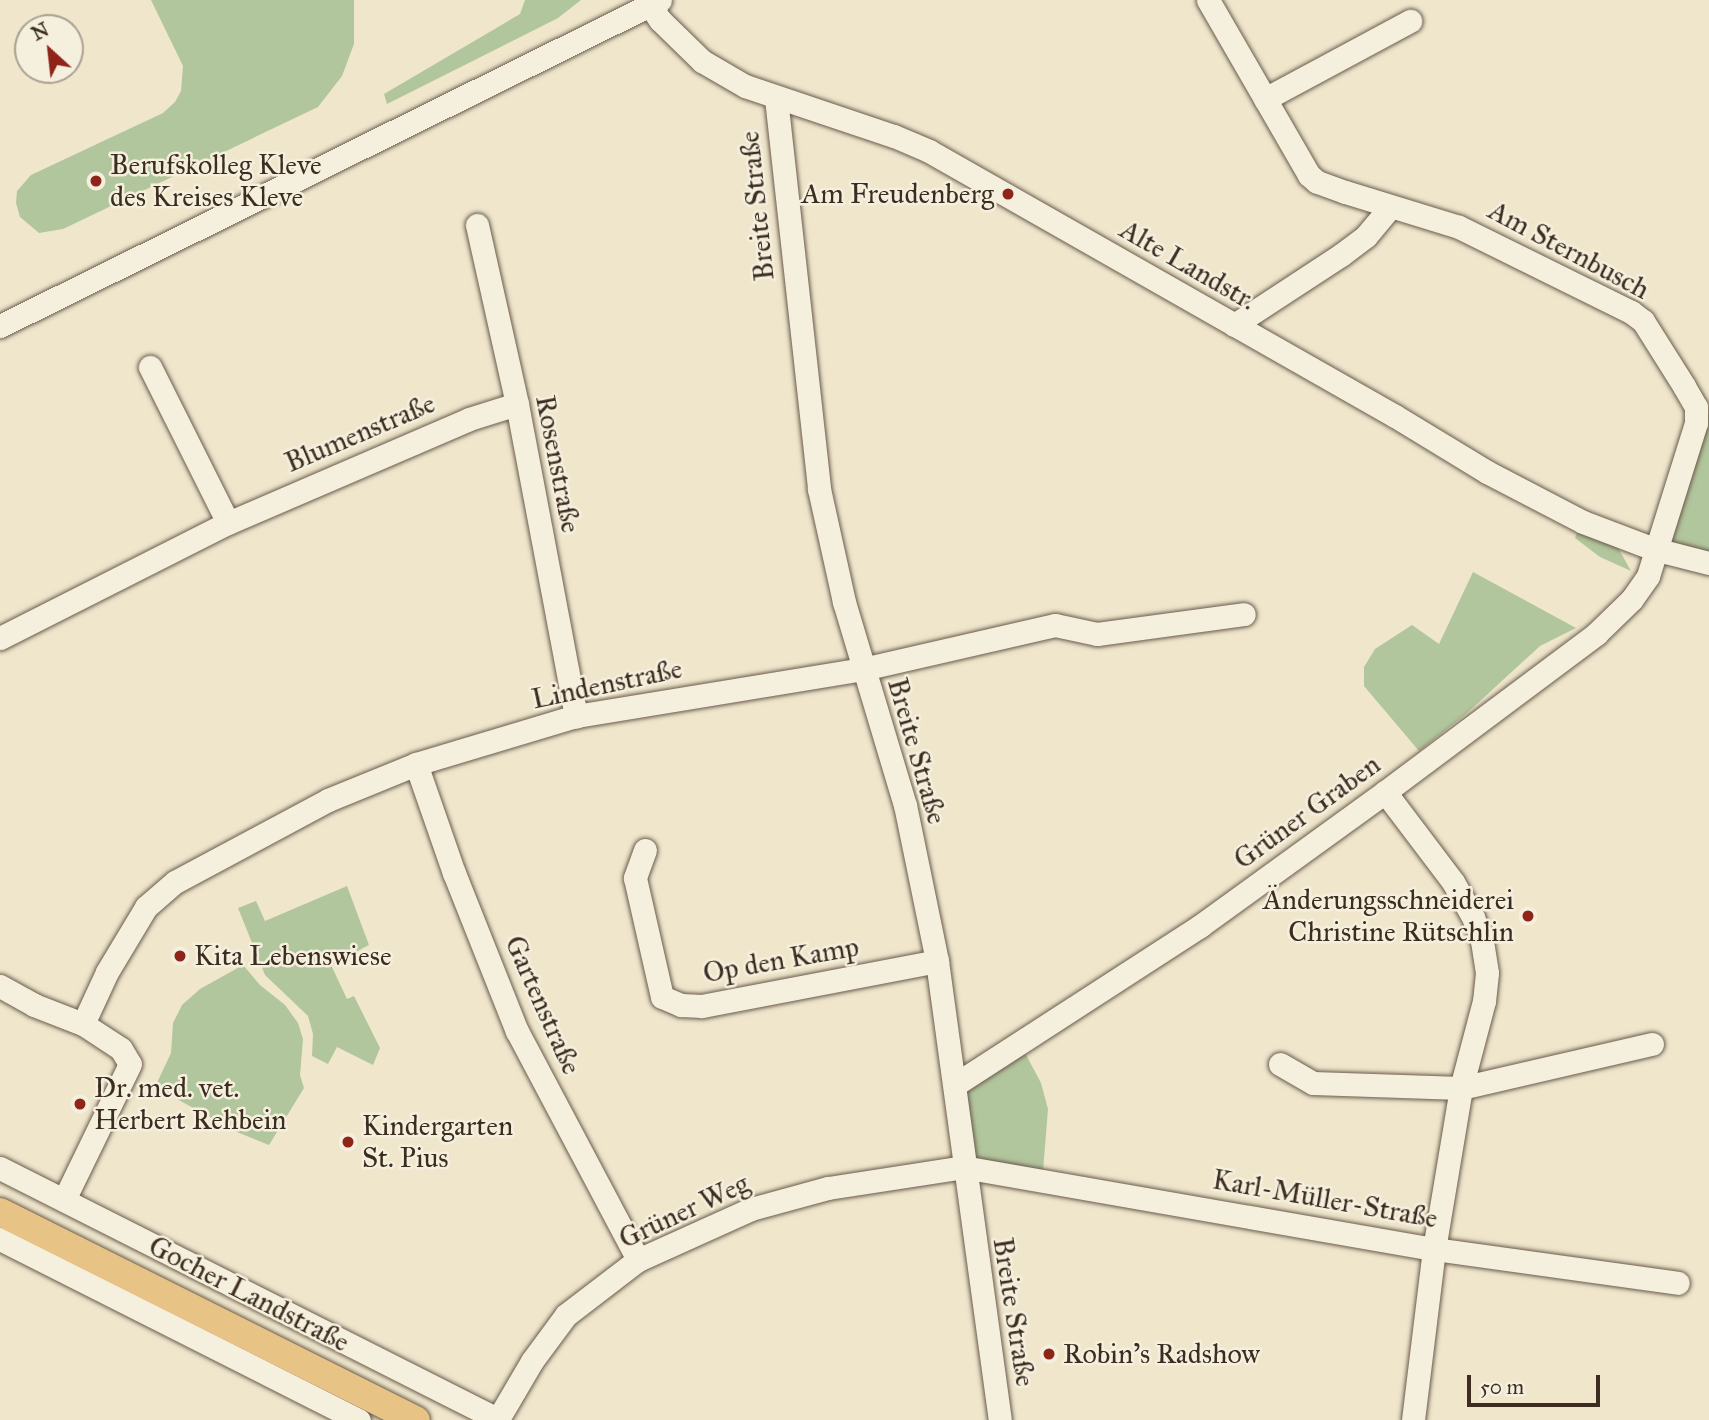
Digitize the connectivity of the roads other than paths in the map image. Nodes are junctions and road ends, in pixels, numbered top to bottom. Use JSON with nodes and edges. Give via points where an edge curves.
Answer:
{"nodes":[{"id":1,"x":1208,"y":0,"type":"edge"},
{"id":2,"x":652,"y":2,"type":"edge"},
{"id":3,"x":1410,"y":21,"type":"dead end"},
{"id":4,"x":776,"y":99,"type":"junction"},
{"id":5,"x":1265,"y":99,"type":"junction"},
{"id":6,"x":1390,"y":207,"type":"junction"},
{"id":7,"x":478,"y":225,"type":"dead end"},
{"id":8,"x":0,"y":326,"type":"edge"},
{"id":9,"x":1234,"y":326,"type":"junction"},
{"id":10,"x":149,"y":367,"type":"dead end"},
{"id":11,"x":517,"y":404,"type":"junction"},
{"id":12,"x":228,"y":523,"type":"junction"},
{"id":13,"x":1654,"y":549,"type":"junction"},
{"id":14,"x":1709,"y":562,"type":"edge"},
{"id":15,"x":1244,"y":614,"type":"dead end"},
{"id":16,"x":0,"y":638,"type":"edge"},
{"id":17,"x":863,"y":669,"type":"junction"},
{"id":18,"x":576,"y":716,"type":"junction"},
{"id":19,"x":416,"y":764,"type":"junction"},
{"id":20,"x":1385,"y":792,"type":"junction"},
{"id":21,"x":645,"y":850,"type":"dead end"},
{"id":22,"x":937,"y":961,"type":"junction"},
{"id":23,"x":0,"y":986,"type":"edge"},
{"id":24,"x":83,"y":1024,"type":"junction"},
{"id":25,"x":1652,"y":1044,"type":"dead end"},
{"id":26,"x":1280,"y":1064,"type":"dead end"},
{"id":27,"x":956,"y":1084,"type":"junction"},
{"id":28,"x":1461,"y":1088,"type":"junction"},
{"id":29,"x":963,"y":1167,"type":"junction"},
{"id":30,"x":0,"y":1168,"type":"edge"},
{"id":31,"x":64,"y":1200,"type":"junction"},
{"id":32,"x":0,"y":1212,"type":"edge"},
{"id":33,"x":0,"y":1239,"type":"edge"},
{"id":34,"x":1434,"y":1250,"type":"junction"},
{"id":35,"x":638,"y":1260,"type":"junction"},
{"id":36,"x":1678,"y":1283,"type":"dead end"},
{"id":37,"x":359,"y":1420,"type":"edge"},
{"id":38,"x":416,"y":1420,"type":"edge"},
{"id":39,"x":498,"y":1420,"type":"edge"},
{"id":40,"x":1000,"y":1420,"type":"edge"},
{"id":41,"x":1413,"y":1420,"type":"edge"}],
"edges":[{"from":1,"to":5,"type":"street","name":"Am Sternbusch"},
{"from":2,"to":4,"type":"street","name":"Alte Landstr.","via":[[702,61]]},
{"from":2,"to":8,"type":"street"},
{"from":3,"to":5,"type":"street"},
{"from":4,"to":9,"type":"street","name":"Alte Landstr.","via":[[929,151]]},
{"from":4,"to":17,"type":"street","name":"Breite Straße","via":[[819,489]]},
{"from":5,"to":6,"type":"street","name":"Am Sternbusch","via":[[1308,175]]},
{"from":6,"to":9,"type":"street","via":[[1358,242]]},
{"from":6,"to":13,"type":"street","name":"Am Sternbusch","via":[[1497,243],[1643,321],[1698,417]]},
{"from":7,"to":11,"type":"street","name":"Rosenstraße"},
{"from":9,"to":13,"type":"street","name":"Alte Landstr.","via":[[1488,472],[1583,522]]},
{"from":10,"to":12,"type":"street"},
{"from":11,"to":12,"type":"street","name":"Blumenstraße","via":[[468,419]]},
{"from":11,"to":18,"type":"street","name":"Rosenstraße"},
{"from":12,"to":16,"type":"street","name":"Blumenstraße"},
{"from":13,"to":14,"type":"street","name":"Alte Landstr."},
{"from":13,"to":20,"type":"street","name":"Grüner Graben","via":[[1648,576],[1596,634]]},
{"from":15,"to":17,"type":"street","name":"Lindenstraße","via":[[1097,635],[1055,625]]},
{"from":17,"to":18,"type":"street","name":"Lindenstraße"},
{"from":17,"to":22,"type":"street","name":"Breite Straße","via":[[905,805]]},
{"from":18,"to":19,"type":"street","name":"Lindenstraße"},
{"from":19,"to":24,"type":"street","name":"Lindenstraße","via":[[328,800],[175,882],[146,907],[107,972]]},
{"from":19,"to":35,"type":"street","name":"Gartenstraße","via":[[517,1031]]},
{"from":20,"to":27,"type":"street","name":"Grüner Graben","via":[[1199,926]]},
{"from":20,"to":28,"type":"street","via":[[1453,882],[1482,941],[1485,1001]]},
{"from":21,"to":22,"type":"street","name":"Op den Kamp","via":[[635,878],[650,944],[663,997],[681,1005],[702,1006]]},
{"from":22,"to":27,"type":"street","name":"Breite Straße"},
{"from":23,"to":24,"type":"street"},
{"from":24,"to":31,"type":"street","via":[[121,1049],[130,1063]]},
{"from":25,"to":28,"type":"street"},
{"from":26,"to":28,"type":"street","via":[[1313,1083]]},
{"from":27,"to":29,"type":"street","name":"Breite Straße"},
{"from":28,"to":34,"type":"street"},
{"from":29,"to":34,"type":"street","name":"Karl-Müller-Straße"},
{"from":29,"to":35,"type":"street","name":"Grüner Weg","via":[[828,1188],[751,1209]]},
{"from":29,"to":40,"type":"street","name":"Breite Straße"},
{"from":30,"to":31,"type":"street","name":"Gocher Landstraße"},
{"from":31,"to":39,"type":"street","name":"Gocher Landstraße"},
{"from":32,"to":38,"type":"main road","name":"Gocher Landstraße"},
{"from":33,"to":37,"type":"street"},
{"from":34,"to":36,"type":"street","name":"Karl-Müller-Straße"},
{"from":34,"to":41,"type":"street"},
{"from":35,"to":39,"type":"street","name":"Grüner Weg","via":[[566,1315],[532,1361]]}]}
